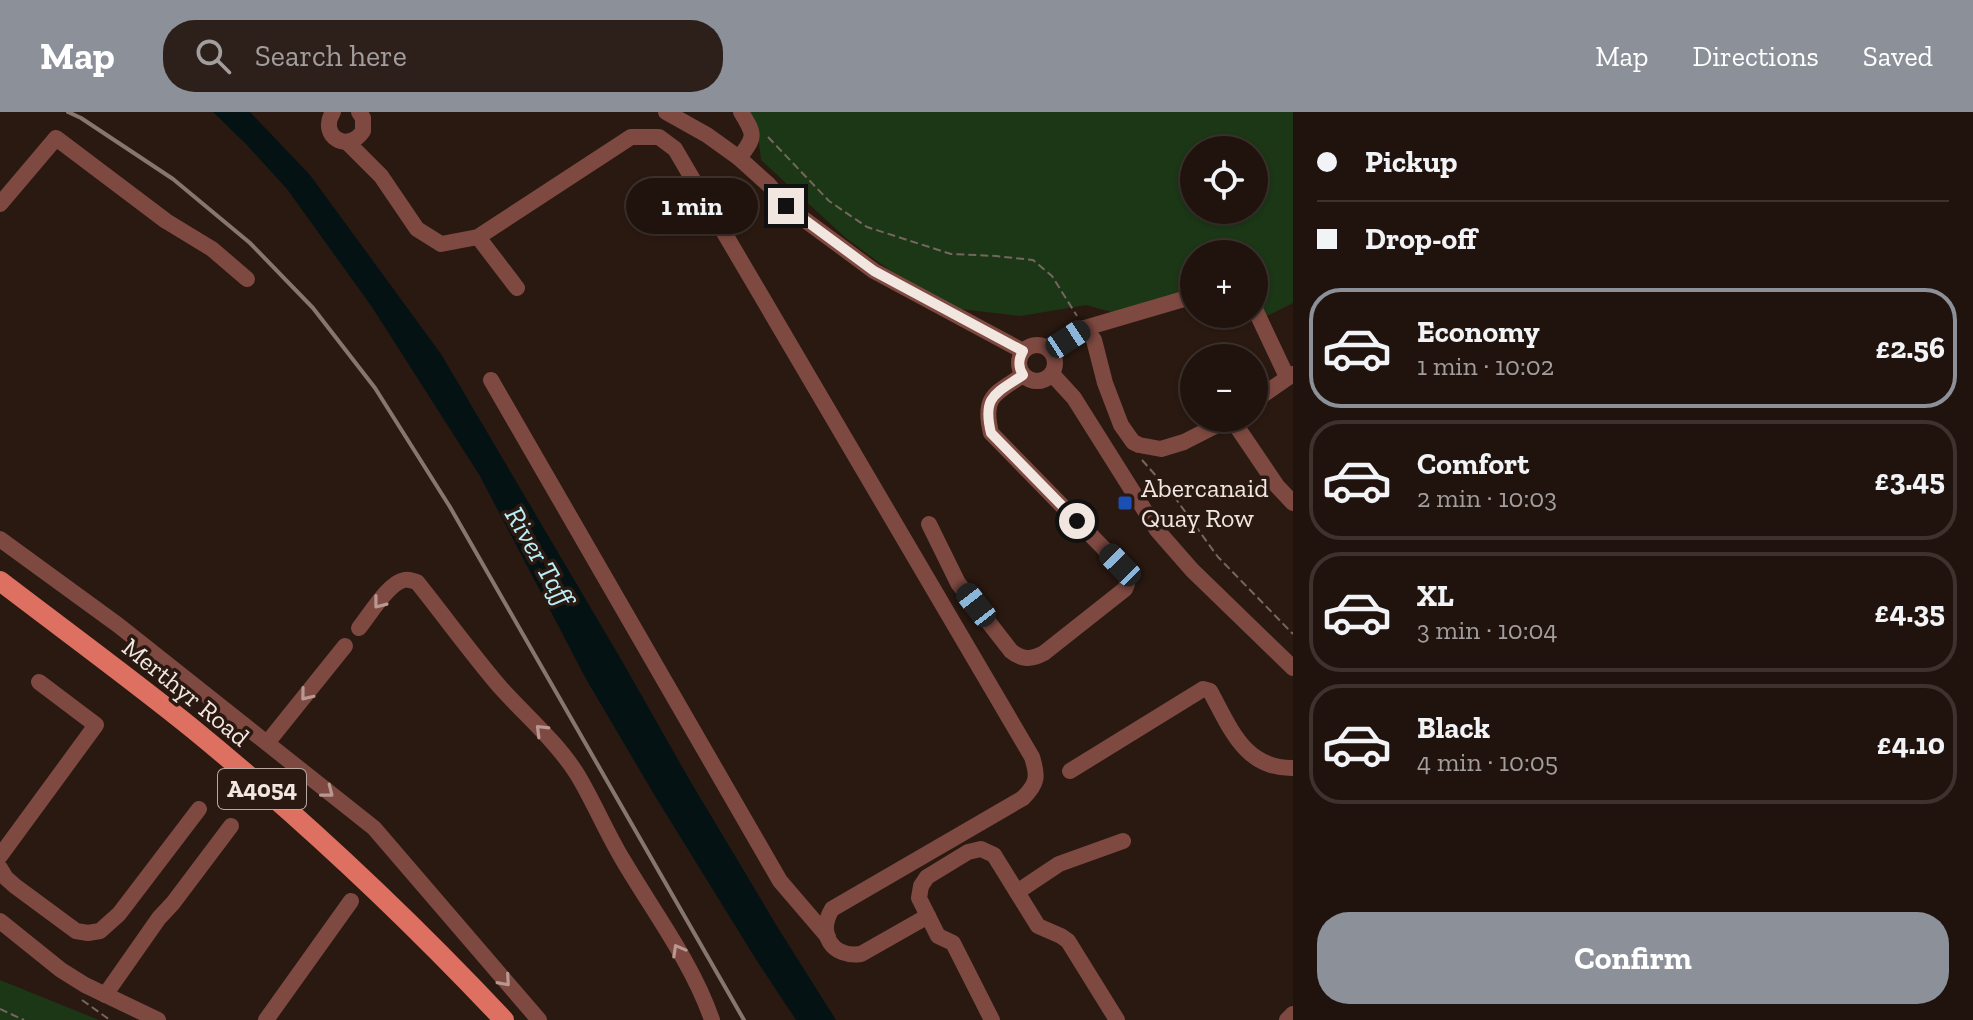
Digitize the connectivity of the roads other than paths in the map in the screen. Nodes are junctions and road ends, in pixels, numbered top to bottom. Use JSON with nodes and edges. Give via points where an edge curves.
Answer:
{"nodes":[{"id":1,"x":666,"y":112,"type":"edge"},
{"id":2,"x":741,"y":112,"type":"edge"},
{"id":3,"x":328,"y":114,"type":"edge"},
{"id":4,"x":365,"y":119,"type":"edge"},
{"id":5,"x":347,"y":142,"type":"junction"},
{"id":6,"x":739,"y":158,"type":"junction"},
{"id":7,"x":374,"y":168,"type":"junction"},
{"id":8,"x":0,"y":204,"type":"edge"},
{"id":9,"x":478,"y":237,"type":"junction"},
{"id":10,"x":247,"y":279,"type":"dead end"},
{"id":11,"x":517,"y":288,"type":"dead end"},
{"id":12,"x":1180,"y":300,"type":"edge"},
{"id":13,"x":1085,"y":328,"type":"junction"},
{"id":14,"x":1265,"y":328,"type":"edge"},
{"id":15,"x":1023,"y":351,"type":"junction"},
{"id":16,"x":1052,"y":353,"type":"junction"},
{"id":17,"x":1052,"y":374,"type":"junction"},
{"id":18,"x":1023,"y":375,"type":"junction"},
{"id":19,"x":1290,"y":375,"type":"edge"},
{"id":20,"x":491,"y":380,"type":"dead end"},
{"id":21,"x":1268,"y":391,"type":"edge"},
{"id":22,"x":1204,"y":432,"type":"edge"},
{"id":23,"x":1240,"y":432,"type":"edge"},
{"id":24,"x":1293,"y":503,"type":"edge"},
{"id":25,"x":929,"y":524,"type":"dead end"},
{"id":26,"x":0,"y":539,"type":"edge"},
{"id":27,"x":0,"y":581,"type":"edge"},
{"id":28,"x":359,"y":628,"type":"dead end"},
{"id":29,"x":345,"y":646,"type":"dead end"},
{"id":30,"x":1293,"y":668,"type":"edge"},
{"id":31,"x":39,"y":682,"type":"dead end"},
{"id":32,"x":267,"y":743,"type":"junction"},
{"id":33,"x":1293,"y":768,"type":"edge"},
{"id":34,"x":1070,"y":771,"type":"dead end"},
{"id":35,"x":199,"y":809,"type":"dead end"},
{"id":36,"x":231,"y":826,"type":"dead end"},
{"id":37,"x":1123,"y":841,"type":"dead end"},
{"id":38,"x":0,"y":856,"type":"edge"},
{"id":39,"x":0,"y":868,"type":"edge"},
{"id":40,"x":1017,"y":892,"type":"junction"},
{"id":41,"x":351,"y":901,"type":"dead end"},
{"id":42,"x":928,"y":916,"type":"junction"},
{"id":43,"x":0,"y":921,"type":"edge"},
{"id":44,"x":828,"y":937,"type":"junction"},
{"id":45,"x":105,"y":995,"type":"junction"},
{"id":46,"x":1293,"y":1014,"type":"edge"},
{"id":47,"x":158,"y":1020,"type":"edge"},
{"id":48,"x":266,"y":1020,"type":"edge"},
{"id":49,"x":504,"y":1020,"type":"edge"},
{"id":50,"x":539,"y":1020,"type":"edge"},
{"id":51,"x":712,"y":1020,"type":"edge"},
{"id":52,"x":992,"y":1020,"type":"edge"},
{"id":53,"x":1117,"y":1020,"type":"edge"},
{"id":54,"x":1287,"y":1020,"type":"edge"}],
"edges":[{"from":1,"to":6,"type":"street"},
{"from":2,"to":6,"type":"street","via":[[753,135]]},
{"from":3,"to":5,"type":"street","via":[[333,136]]},
{"from":4,"to":5,"type":"street","via":[[356,140]]},
{"from":4,"to":7,"type":"street"},
{"from":5,"to":7,"type":"street"},
{"from":6,"to":15,"type":"street","via":[[786,206],[874,271]]},
{"from":7,"to":9,"type":"street","via":[[417,229],[441,244]]},
{"from":8,"to":10,"type":"street","via":[[56,138]]},
{"from":9,"to":11,"type":"street"},
{"from":9,"to":44,"type":"street","via":[[631,137],[659,137],[675,149],[1032,757],[1037,773],[1023,798],[832,909]]},
{"from":12,"to":13,"type":"street"},
{"from":13,"to":16,"type":"street"},
{"from":13,"to":22,"type":"street","via":[[1094,340],[1121,425],[1133,442],[1161,449]]},
{"from":14,"to":19,"type":"street"},
{"from":15,"to":16,"type":"street","via":[[1038,345]]},
{"from":15,"to":18,"type":"street"},
{"from":16,"to":17,"type":"street"},
{"from":17,"to":18,"type":"street","via":[[1038,382]]},
{"from":17,"to":30,"type":"street","via":[[1074,398],[1157,530]]},
{"from":18,"to":25,"type":"street","via":[[993,395],[987,414],[991,433],[1120,565],[1127,575],[1125,589],[1044,653],[1022,657],[1011,651],[958,583]]},
{"from":19,"to":21,"type":"street"},
{"from":20,"to":44,"type":"street","via":[[780,881]]},
{"from":23,"to":24,"type":"street"},
{"from":26,"to":32,"type":"street"},
{"from":27,"to":49,"type":"main road","name":"Merthyr Road","number":"A4054","via":[[258,785],[387,900]]},
{"from":51,"to":28,"type":"street","one_way":true,"via":[[576,774],[417,582],[401,580],[391,586]]},
{"from":29,"to":32,"type":"street","one_way":true},
{"from":31,"to":38,"type":"street","via":[[96,725]]},
{"from":32,"to":50,"type":"street","one_way":true,"via":[[374,828]]},
{"from":33,"to":34,"type":"street","via":[[1255,759],[1240,745],[1206,688]]},
{"from":35,"to":39,"type":"street","via":[[119,914],[100,931],[76,931],[15,886]]},
{"from":36,"to":45,"type":"street"},
{"from":37,"to":40,"type":"street","via":[[1059,864]]},
{"from":40,"to":42,"type":"street","via":[[994,855],[974,850],[927,877],[919,898]]},
{"from":40,"to":53,"type":"street","via":[[1038,926],[1068,941]]},
{"from":41,"to":48,"type":"street"},
{"from":42,"to":44,"type":"street","via":[[861,954],[838,951]]},
{"from":42,"to":52,"type":"street","via":[[938,936],[953,943]]},
{"from":43,"to":45,"type":"street","via":[[61,970]]},
{"from":45,"to":47,"type":"street"},
{"from":46,"to":54,"type":"street"}]}
